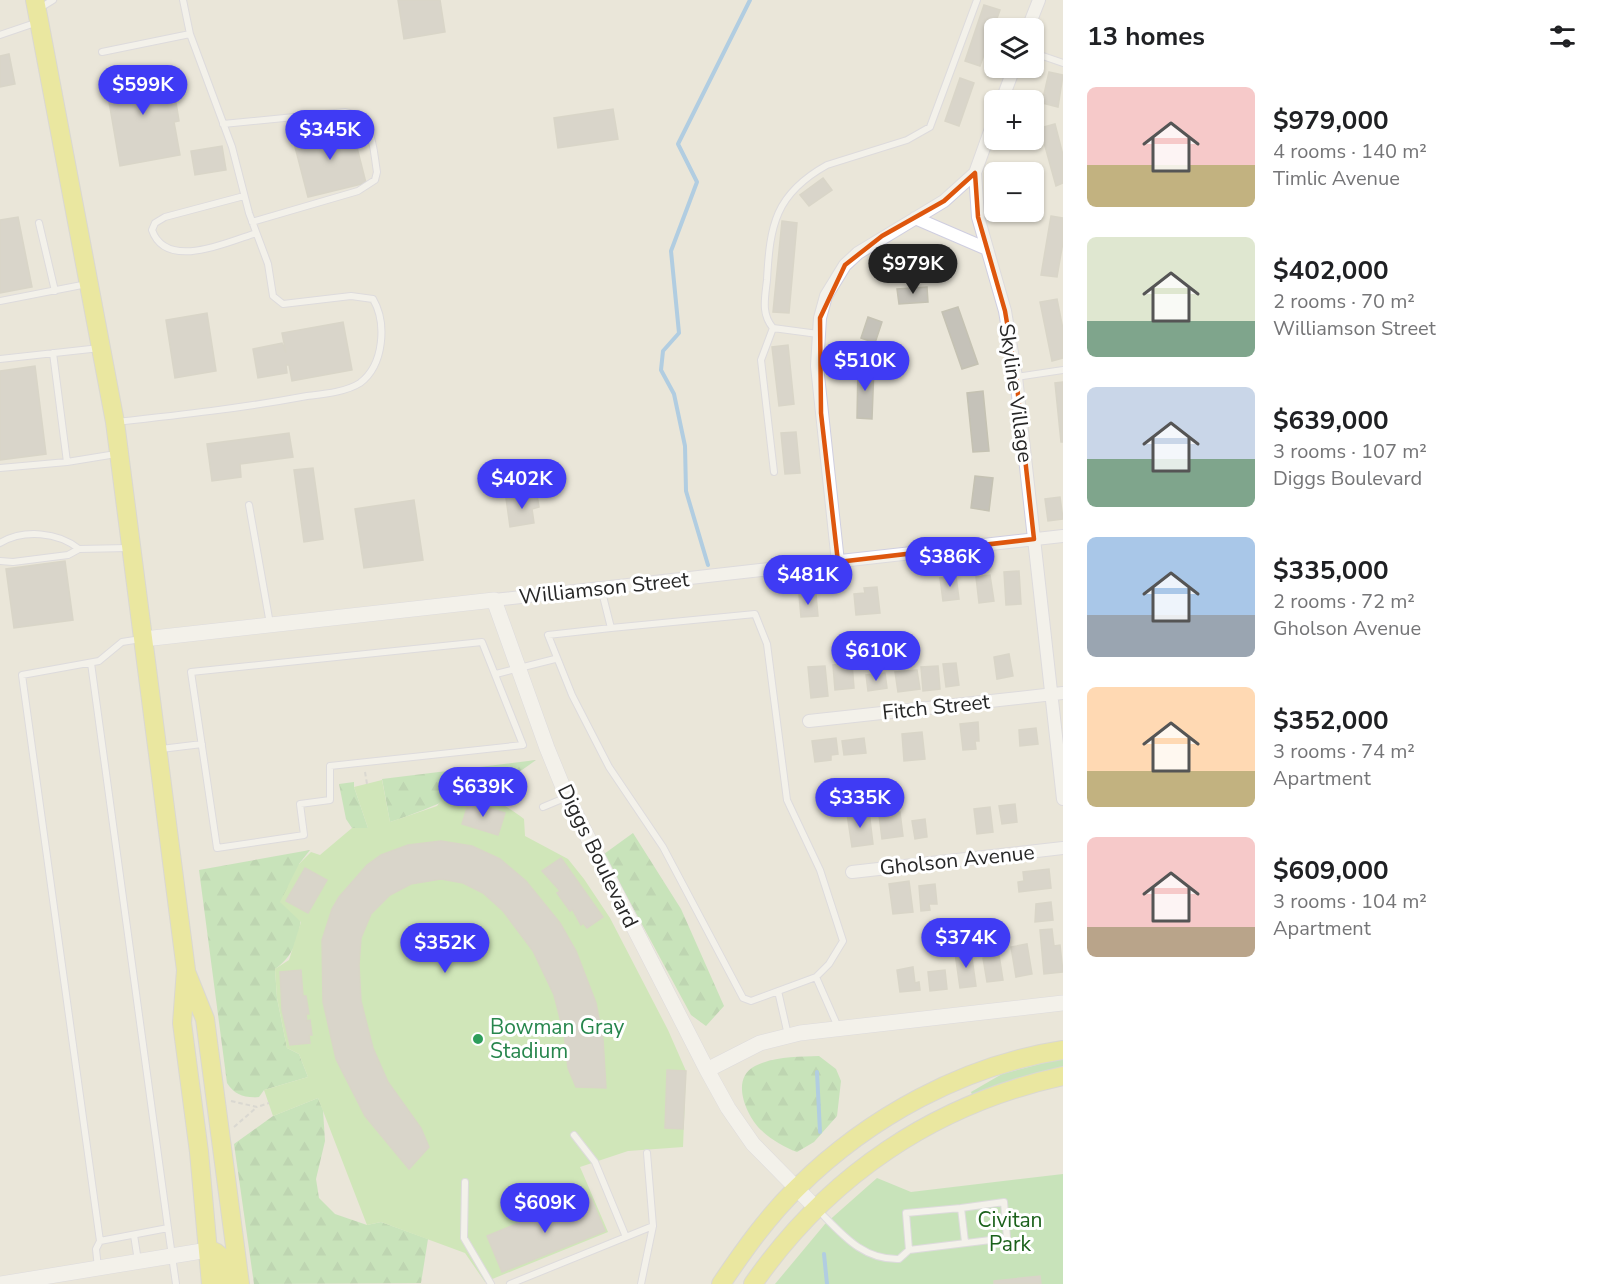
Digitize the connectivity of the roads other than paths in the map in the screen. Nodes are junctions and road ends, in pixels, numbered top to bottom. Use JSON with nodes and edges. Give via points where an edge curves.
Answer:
{"nodes":[{"id":1,"x":53,"y":0,"type":"edge"},
{"id":2,"x":183,"y":0,"type":"edge"},
{"id":3,"x":977,"y":0,"type":"edge"},
{"id":4,"x":1039,"y":0,"type":"edge"},
{"id":5,"x":37,"y":11,"type":"edge"},
{"id":6,"x":1032,"y":18,"type":"edge"},
{"id":7,"x":190,"y":34,"type":"junction"},
{"id":8,"x":0,"y":35,"type":"edge"},
{"id":9,"x":102,"y":52,"type":"dead end"},
{"id":10,"x":1044,"y":56,"type":"edge"},
{"id":11,"x":1063,"y":63,"type":"edge"},
{"id":12,"x":223,"y":124,"type":"junction"},
{"id":13,"x":984,"y":148,"type":"edge"},
{"id":14,"x":975,"y":173,"type":"junction"},
{"id":15,"x":244,"y":196,"type":"junction"},
{"id":16,"x":915,"y":218,"type":"junction"},
{"id":17,"x":252,"y":222,"type":"junction"},
{"id":18,"x":39,"y":223,"type":"dead end"},
{"id":19,"x":256,"y":233,"type":"junction"},
{"id":20,"x":987,"y":249,"type":"junction"},
{"id":21,"x":91,"y":283,"type":"junction"},
{"id":22,"x":55,"y":291,"type":"junction"},
{"id":23,"x":0,"y":301,"type":"edge"},
{"id":24,"x":773,"y":328,"type":"junction"},
{"id":25,"x":818,"y":334,"type":"junction"},
{"id":26,"x":103,"y":348,"type":"junction"},
{"id":27,"x":53,"y":353,"type":"junction"},
{"id":28,"x":0,"y":359,"type":"edge"},
{"id":29,"x":1063,"y":370,"type":"edge"},
{"id":30,"x":1016,"y":377,"type":"junction"},
{"id":31,"x":115,"y":422,"type":"junction"},
{"id":32,"x":120,"y":454,"type":"junction"},
{"id":33,"x":67,"y":462,"type":"junction"},
{"id":34,"x":0,"y":468,"type":"edge"},
{"id":35,"x":774,"y":472,"type":"dead end"},
{"id":36,"x":249,"y":505,"type":"dead end"},
{"id":37,"x":1063,"y":536,"type":"edge"},
{"id":38,"x":1034,"y":539,"type":"junction"},
{"id":39,"x":0,"y":543,"type":"edge"},
{"id":40,"x":132,"y":548,"type":"junction"},
{"id":41,"x":79,"y":549,"type":"junction"},
{"id":42,"x":0,"y":561,"type":"edge"},
{"id":43,"x":838,"y":562,"type":"junction"},
{"id":44,"x":601,"y":588,"type":"junction"},
{"id":45,"x":494,"y":600,"type":"junction"},
{"id":46,"x":270,"y":625,"type":"junction"},
{"id":47,"x":611,"y":628,"type":"junction"},
{"id":48,"x":144,"y":639,"type":"junction"},
{"id":49,"x":555,"y":659,"type":"junction"},
{"id":50,"x":90,"y":663,"type":"junction"},
{"id":51,"x":519,"y":670,"type":"junction"},
{"id":52,"x":496,"y":674,"type":"junction"},
{"id":53,"x":1057,"y":694,"type":"edge"},
{"id":54,"x":809,"y":722,"type":"dead end"},
{"id":55,"x":202,"y":744,"type":"junction"},
{"id":56,"x":158,"y":749,"type":"junction"},
{"id":57,"x":567,"y":797,"type":"junction"},
{"id":58,"x":1063,"y":799,"type":"edge"},
{"id":59,"x":543,"y":807,"type":"dead end"},
{"id":60,"x":1063,"y":848,"type":"edge"},
{"id":61,"x":852,"y":872,"type":"dead end"},
{"id":62,"x":186,"y":970,"type":"junction"},
{"id":63,"x":816,"y":977,"type":"junction"},
{"id":64,"x":778,"y":991,"type":"junction"},
{"id":65,"x":1063,"y":1003,"type":"edge"},
{"id":66,"x":838,"y":1028,"type":"junction"},
{"id":67,"x":788,"y":1036,"type":"junction"},
{"id":68,"x":1063,"y":1050,"type":"edge"},
{"id":69,"x":707,"y":1070,"type":"junction"},
{"id":70,"x":1063,"y":1076,"type":"edge"},
{"id":71,"x":574,"y":1135,"type":"dead end"},
{"id":72,"x":647,"y":1153,"type":"dead end"},
{"id":73,"x":465,"y":1182,"type":"dead end"},
{"id":74,"x":796,"y":1188,"type":"junction"},
{"id":75,"x":815,"y":1207,"type":"junction"},
{"id":76,"x":961,"y":1208,"type":"junction"},
{"id":77,"x":653,"y":1226,"type":"junction"},
{"id":78,"x":168,"y":1228,"type":"junction"},
{"id":79,"x":134,"y":1235,"type":"junction"},
{"id":80,"x":626,"y":1237,"type":"junction"},
{"id":81,"x":100,"y":1241,"type":"junction"},
{"id":82,"x":964,"y":1242,"type":"junction"},
{"id":83,"x":208,"y":1250,"type":"junction"},
{"id":84,"x":909,"y":1250,"type":"junction"},
{"id":85,"x":172,"y":1256,"type":"junction"},
{"id":86,"x":138,"y":1262,"type":"junction"},
{"id":87,"x":98,"y":1268,"type":"junction"},
{"id":88,"x":61,"y":1279,"type":"edge"},
{"id":89,"x":1,"y":1284,"type":"edge"},
{"id":90,"x":176,"y":1284,"type":"edge"},
{"id":91,"x":212,"y":1284,"type":"edge"},
{"id":92,"x":227,"y":1284,"type":"edge"},
{"id":93,"x":240,"y":1284,"type":"edge"},
{"id":94,"x":491,"y":1284,"type":"edge"},
{"id":95,"x":510,"y":1284,"type":"edge"},
{"id":96,"x":641,"y":1284,"type":"edge"},
{"id":97,"x":721,"y":1284,"type":"edge"},
{"id":98,"x":753,"y":1284,"type":"edge"}],
"edges":[{"from":1,"to":5,"type":"lane"},
{"from":2,"to":7,"type":"lane"},
{"from":3,"to":24,"type":"lane","via":[[930,127],[907,140],[827,165],[796,187],[778,210],[769,241],[765,310],[765,318]]},
{"from":4,"to":6,"type":"street"},
{"from":5,"to":8,"type":"lane"},
{"from":5,"to":21,"type":"main road"},
{"from":7,"to":9,"type":"lane"},
{"from":7,"to":12,"type":"lane"},
{"from":10,"to":11,"type":"lane"},
{"from":12,"to":15,"type":"lane"},
{"from":12,"to":17,"type":"lane","via":[[345,112],[355,114],[369,127],[377,172],[369,185]]},
{"from":13,"to":14,"type":"street"},
{"from":14,"to":16,"type":"street","via":[[944,201]]},
{"from":14,"to":20,"type":"street","name":"Skyline Village","via":[[978,217]]},
{"from":15,"to":17,"type":"lane"},
{"from":15,"to":19,"type":"lane","via":[[165,217],[152,230],[155,240],[163,248],[186,251]]},
{"from":16,"to":20,"type":"street"},
{"from":16,"to":25,"type":"street","via":[[882,236],[845,265],[826,296]]},
{"from":17,"to":19,"type":"lane"},
{"from":18,"to":22,"type":"lane"},
{"from":19,"to":31,"type":"lane","via":[[268,264],[273,296],[283,304],[351,296],[373,299],[381,313],[382,337],[377,359],[360,382],[337,391],[254,406]]},
{"from":20,"to":30,"type":"street","name":"Skyline Village","via":[[1005,311]]},
{"from":21,"to":22,"type":"lane"},
{"from":21,"to":26,"type":"main road"},
{"from":22,"to":23,"type":"lane"},
{"from":24,"to":25,"type":"lane"},
{"from":24,"to":35,"type":"lane","via":[[761,360]]},
{"from":25,"to":43,"type":"street","via":[[821,413]]},
{"from":26,"to":27,"type":"lane"},
{"from":26,"to":31,"type":"main road"},
{"from":27,"to":28,"type":"lane"},
{"from":27,"to":33,"type":"lane"},
{"from":29,"to":30,"type":"lane"},
{"from":30,"to":38,"type":"street","name":"Skyline Village"},
{"from":31,"to":32,"type":"main road"},
{"from":32,"to":33,"type":"lane"},
{"from":32,"to":40,"type":"main road"},
{"from":33,"to":34,"type":"lane"},
{"from":36,"to":46,"type":"lane"},
{"from":37,"to":38,"type":"street","name":"Williamson Street"},
{"from":38,"to":43,"type":"street","name":"Williamson Street"},
{"from":38,"to":53,"type":"street","name":"Skyline Village"},
{"from":39,"to":41,"type":"lane","via":[[10,537],[44,535],[69,541]]},
{"from":40,"to":41,"type":"lane"},
{"from":40,"to":48,"type":"main road"},
{"from":41,"to":42,"type":"lane","via":[[68,555]]},
{"from":43,"to":44,"type":"street","name":"Williamson Street"},
{"from":44,"to":45,"type":"street","name":"Williamson Street"},
{"from":44,"to":47,"type":"lane"},
{"from":45,"to":46,"type":"street","name":"Williamson Street"},
{"from":45,"to":51,"type":"street","name":"Diggs Boulevard"},
{"from":46,"to":48,"type":"street","name":"Williamson Street"},
{"from":47,"to":49,"type":"lane","via":[[548,635]]},
{"from":47,"to":63,"type":"lane","via":[[755,614],[766,644],[788,800],[820,870],[843,941]]},
{"from":48,"to":50,"type":"lane","via":[[122,642],[99,661]]},
{"from":48,"to":56,"type":"main road"},
{"from":49,"to":51,"type":"lane"},
{"from":49,"to":64,"type":"lane","via":[[609,767],[663,847],[743,998],[751,1000]]},
{"from":50,"to":78,"type":"lane"},
{"from":50,"to":81,"type":"lane","via":[[22,675]]},
{"from":51,"to":52,"type":"lane"},
{"from":51,"to":57,"type":"street","name":"Diggs Boulevard"},
{"from":52,"to":55,"type":"lane","via":[[482,642],[191,672]]},
{"from":52,"to":55,"type":"lane","via":[[523,745],[330,766],[330,800],[300,804],[304,835],[218,848]]},
{"from":53,"to":54,"type":"street","name":"Fitch Street"},
{"from":53,"to":58,"type":"street","name":"Skyline Village"},
{"from":55,"to":56,"type":"lane"},
{"from":56,"to":62,"type":"main road"},
{"from":57,"to":59,"type":"lane"},
{"from":57,"to":69,"type":"street","name":"Diggs Boulevard"},
{"from":60,"to":61,"type":"street","name":"Gholson Avenue"},
{"from":62,"to":83,"type":"main road","via":[[182,1023]]},
{"from":62,"to":93,"type":"main road","via":[[205,1019]]},
{"from":63,"to":64,"type":"lane"},
{"from":63,"to":66,"type":"lane"},
{"from":64,"to":67,"type":"lane"},
{"from":65,"to":66,"type":"street"},
{"from":66,"to":67,"type":"street"},
{"from":67,"to":69,"type":"street","via":[[746,1049]]},
{"from":68,"to":74,"type":"main road","via":[[984,1070],[916,1100],[853,1140]]},
{"from":69,"to":74,"type":"street","name":"Diggs Boulevard","via":[[753,1144]]},
{"from":70,"to":75,"type":"main road","via":[[993,1095],[929,1123],[869,1161]]},
{"from":71,"to":80,"type":"lane","via":[[595,1162]]},
{"from":72,"to":77,"type":"lane"},
{"from":73,"to":94,"type":"lane","via":[[464,1238]]},
{"from":74,"to":75,"type":"street","name":"Diggs Boulevard"},
{"from":74,"to":97,"type":"main road","via":[[747,1245]]},
{"from":75,"to":84,"type":"lane","via":[[876,1258],[899,1259]]},
{"from":75,"to":98,"type":"main road"},
{"from":76,"to":82,"type":"lane"},
{"from":76,"to":82,"type":"lane","via":[[1004,1202],[1007,1238]]},
{"from":76,"to":84,"type":"lane","via":[[906,1214]]},
{"from":77,"to":80,"type":"lane"},
{"from":77,"to":96,"type":"lane"},
{"from":78,"to":79,"type":"lane"},
{"from":78,"to":85,"type":"lane"},
{"from":79,"to":81,"type":"lane"},
{"from":79,"to":86,"type":"lane"},
{"from":80,"to":95,"type":"lane"},
{"from":81,"to":87,"type":"lane","via":[[96,1249]]},
{"from":82,"to":84,"type":"lane"},
{"from":83,"to":85,"type":"street"},
{"from":83,"to":91,"type":"main road"},
{"from":83,"to":92,"type":"main road","via":[[222,1258]]},
{"from":85,"to":86,"type":"street"},
{"from":85,"to":90,"type":"lane"},
{"from":86,"to":87,"type":"street"},
{"from":87,"to":88,"type":"street"},
{"from":88,"to":89,"type":"street"}]}
